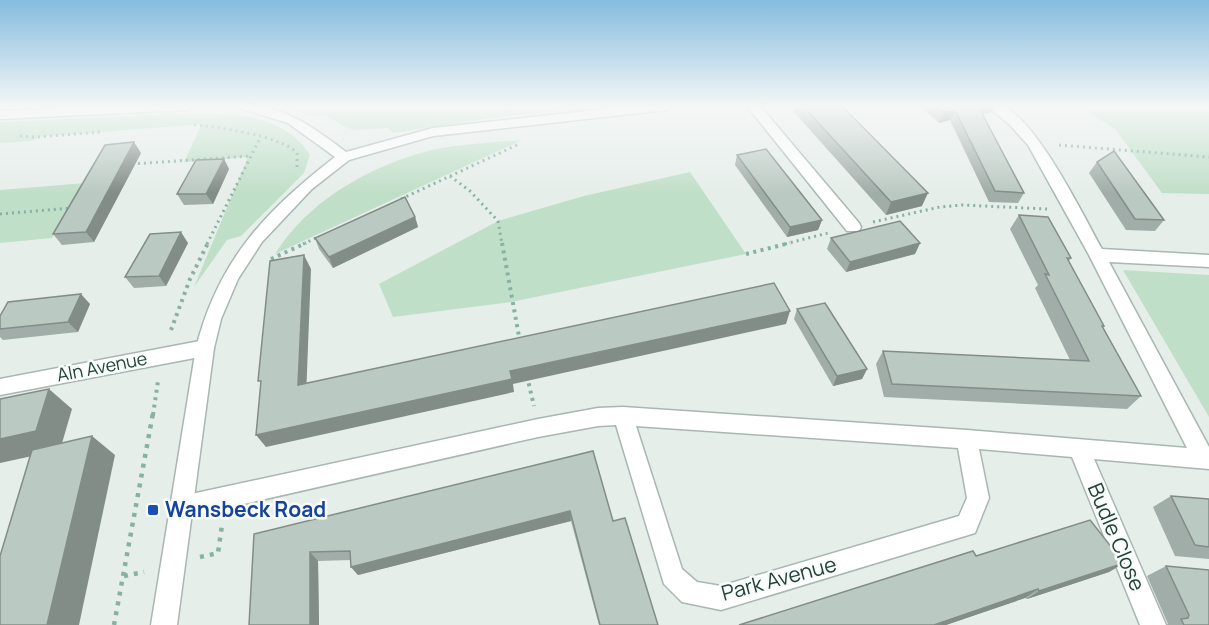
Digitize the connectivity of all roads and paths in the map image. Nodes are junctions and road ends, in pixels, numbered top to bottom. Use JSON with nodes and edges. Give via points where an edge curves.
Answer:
{"nodes":[{"id":1,"x":249,"y":135,"type":"edge"},
{"id":2,"x":314,"y":135,"type":"edge"},
{"id":3,"x":421,"y":135,"type":"edge"},
{"id":4,"x":777,"y":135,"type":"edge"},
{"id":5,"x":1027,"y":135,"type":"edge"},
{"id":6,"x":260,"y":138,"type":"junction"},
{"id":7,"x":528,"y":140,"type":"dead end"},
{"id":8,"x":1034,"y":143,"type":"junction"},
{"id":9,"x":251,"y":156,"type":"junction"},
{"id":10,"x":345,"y":157,"type":"junction"},
{"id":11,"x":1209,"y":157,"type":"edge"},
{"id":12,"x":128,"y":164,"type":"edge"},
{"id":13,"x":450,"y":176,"type":"junction"},
{"id":14,"x":307,"y":186,"type":"junction"},
{"id":15,"x":76,"y":200,"type":"edge"},
{"id":16,"x":396,"y":201,"type":"edge"},
{"id":17,"x":1072,"y":210,"type":"junction"},
{"id":18,"x":0,"y":214,"type":"edge"},
{"id":19,"x":853,"y":226,"type":"junction"},
{"id":20,"x":322,"y":236,"type":"edge"},
{"id":21,"x":746,"y":254,"type":"dead end"},
{"id":22,"x":1097,"y":255,"type":"junction"},
{"id":23,"x":269,"y":260,"type":"edge"},
{"id":24,"x":1209,"y":261,"type":"edge"},
{"id":25,"x":205,"y":348,"type":"junction"},
{"id":26,"x":521,"y":348,"type":"edge"},
{"id":27,"x":161,"y":355,"type":"junction"},
{"id":28,"x":526,"y":370,"type":"edge"},
{"id":29,"x":0,"y":387,"type":"edge"},
{"id":30,"x":623,"y":416,"type":"junction"},
{"id":31,"x":538,"y":428,"type":"junction"},
{"id":32,"x":967,"y":439,"type":"junction"},
{"id":33,"x":1079,"y":448,"type":"junction"},
{"id":34,"x":1206,"y":459,"type":"edge"},
{"id":35,"x":182,"y":507,"type":"junction"},
{"id":36,"x":114,"y":625,"type":"edge"},
{"id":37,"x":164,"y":625,"type":"edge"},
{"id":38,"x":1153,"y":625,"type":"edge"}],
"edges":[{"from":1,"to":6,"type":"path"},
{"from":2,"to":10,"type":"street"},
{"from":3,"to":10,"type":"street"},
{"from":4,"to":19,"type":"street"},
{"from":5,"to":8,"type":"street"},
{"from":6,"to":9,"type":"path"},
{"from":6,"to":14,"type":"path","via":[[296,151],[298,163],[288,179]]},
{"from":7,"to":13,"type":"path"},
{"from":8,"to":11,"type":"path"},
{"from":8,"to":17,"type":"street"},
{"from":9,"to":12,"type":"path"},
{"from":9,"to":27,"type":"path","via":[[190,279]]},
{"from":10,"to":14,"type":"street"},
{"from":13,"to":16,"type":"path"},
{"from":13,"to":26,"type":"path","via":[[498,221]]},
{"from":14,"to":25,"type":"street","via":[[240,260],[219,302]]},
{"from":15,"to":18,"type":"path","via":[[71,209]]},
{"from":17,"to":19,"type":"path","via":[[962,205]]},
{"from":17,"to":22,"type":"street"},
{"from":19,"to":21,"type":"path"},
{"from":20,"to":23,"type":"path"},
{"from":22,"to":24,"type":"street"},
{"from":22,"to":34,"type":"street"},
{"from":25,"to":27,"type":"street","name":"Aln Avenue"},
{"from":25,"to":35,"type":"street"},
{"from":27,"to":29,"type":"street","name":"Aln Avenue"},
{"from":27,"to":36,"type":"path"},
{"from":28,"to":31,"type":"path"},
{"from":30,"to":31,"type":"street"},
{"from":30,"to":32,"type":"street"},
{"from":30,"to":32,"type":"street","name":"Park Avenue","via":[[672,576],[691,593],[721,598],[967,525],[978,498]]},
{"from":31,"to":35,"type":"street"},
{"from":32,"to":33,"type":"street"},
{"from":33,"to":34,"type":"street"},
{"from":33,"to":38,"type":"street","name":"Budle Close"},
{"from":35,"to":37,"type":"street"}]}
